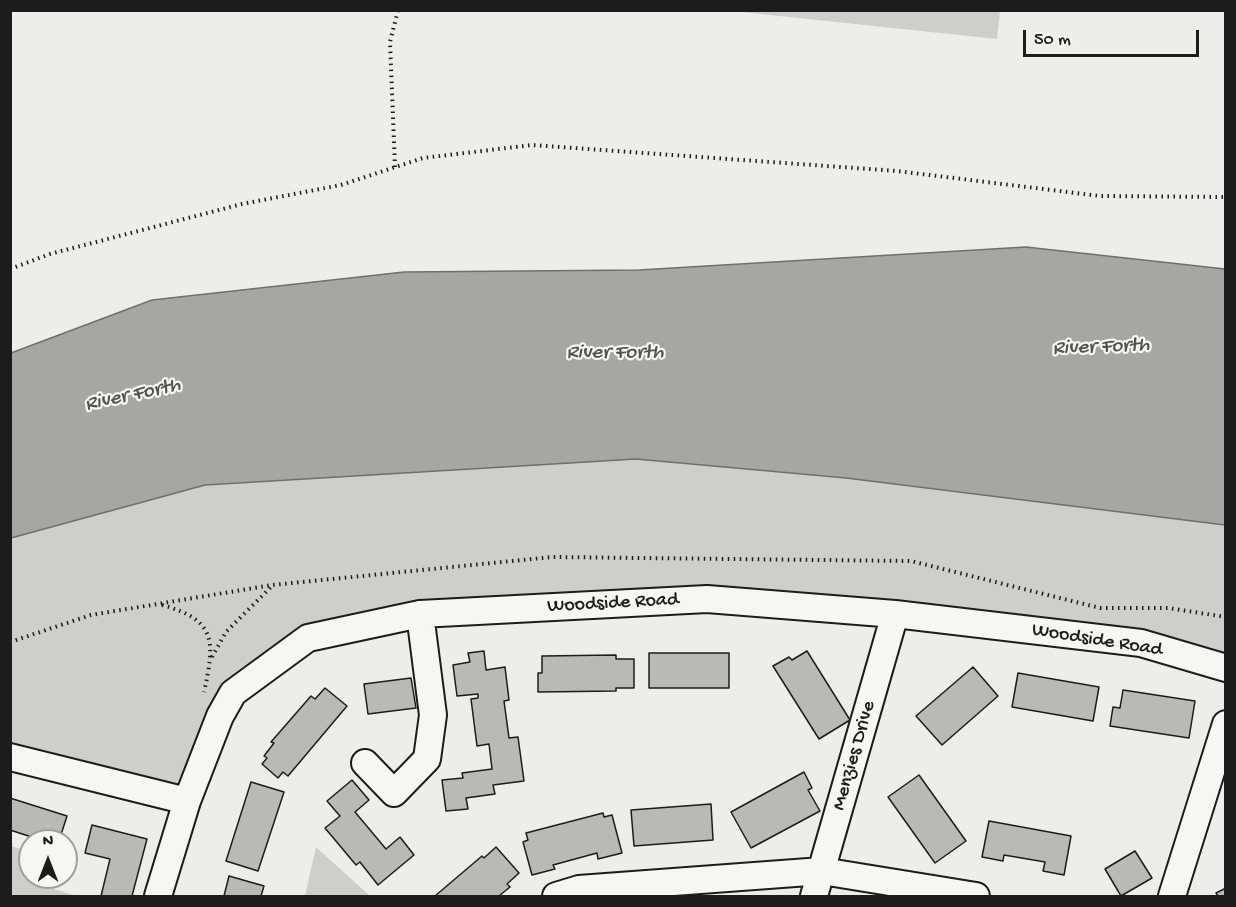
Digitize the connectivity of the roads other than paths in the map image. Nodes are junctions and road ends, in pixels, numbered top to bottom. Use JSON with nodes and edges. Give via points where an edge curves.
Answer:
{"nodes":[{"id":1,"x":420,"y":614,"type":"junction"},
{"id":2,"x":895,"y":614,"type":"junction"},
{"id":3,"x":1226,"y":668,"type":"edge"},
{"id":4,"x":1226,"y":724,"type":"edge"},
{"id":5,"x":10,"y":757,"type":"edge"},
{"id":6,"x":365,"y":763,"type":"dead end"},
{"id":7,"x":187,"y":801,"type":"junction"},
{"id":8,"x":822,"y":871,"type":"junction"},
{"id":9,"x":158,"y":897,"type":"edge"},
{"id":10,"x":556,"y":897,"type":"edge"},
{"id":11,"x":814,"y":897,"type":"edge"},
{"id":12,"x":976,"y":897,"type":"edge"},
{"id":13,"x":1172,"y":897,"type":"edge"}],
"edges":[{"from":1,"to":2,"type":"street","name":"Woodside Road","via":[[707,599]]},
{"from":1,"to":6,"type":"street","via":[[432,715],[427,759],[394,793]]},
{"from":1,"to":7,"type":"street","name":"Woodside Road","via":[[308,638],[233,693]]},
{"from":2,"to":3,"type":"street","name":"Woodside Road","via":[[1141,643]]},
{"from":2,"to":8,"type":"street","name":"Menzies Drive"},
{"from":4,"to":13,"type":"street"},
{"from":5,"to":7,"type":"street"},
{"from":7,"to":9,"type":"street","name":"Woodside Road"},
{"from":8,"to":10,"type":"street","via":[[579,889]]},
{"from":8,"to":11,"type":"street","name":"Menzies Drive"},
{"from":8,"to":12,"type":"street"}]}
